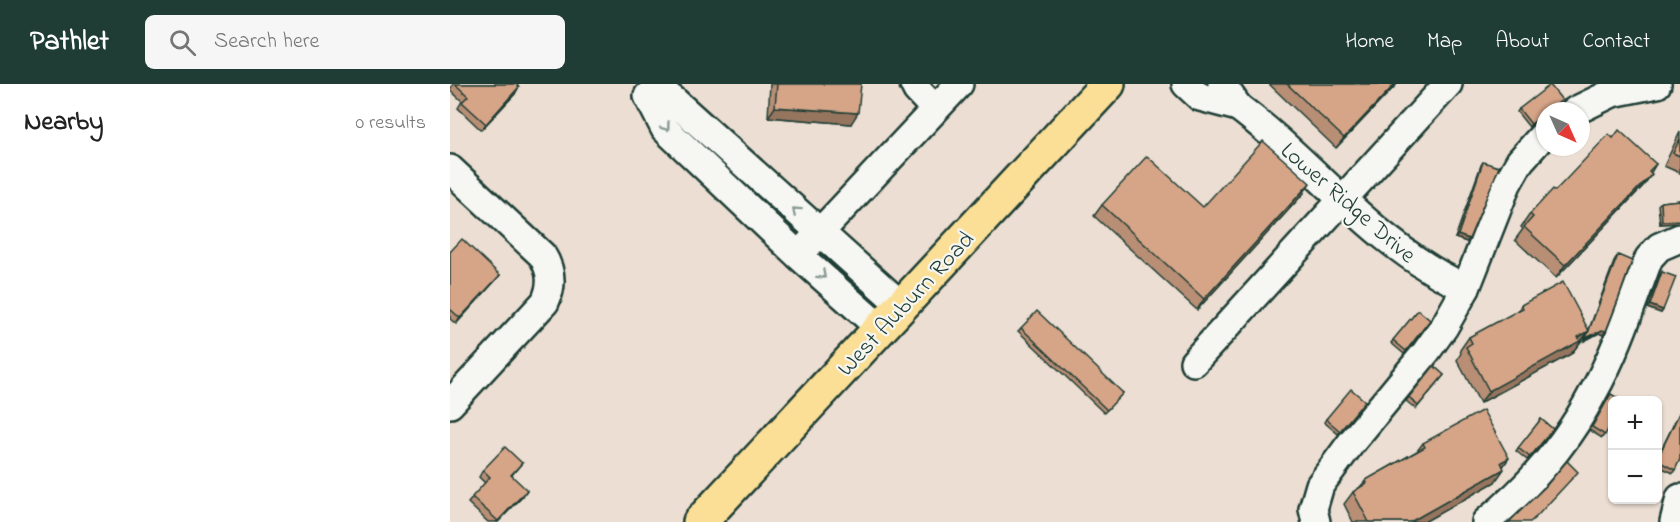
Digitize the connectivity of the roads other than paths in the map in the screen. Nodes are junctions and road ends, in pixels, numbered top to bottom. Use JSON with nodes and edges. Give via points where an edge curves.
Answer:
{"nodes":[{"id":1,"x":914,"y":84,"type":"edge"},
{"id":2,"x":959,"y":84,"type":"edge"},
{"id":3,"x":1108,"y":84,"type":"edge"},
{"id":4,"x":1186,"y":84,"type":"edge"},
{"id":5,"x":1222,"y":84,"type":"edge"},
{"id":6,"x":1448,"y":84,"type":"edge"},
{"id":7,"x":1657,"y":84,"type":"edge"},
{"id":8,"x":648,"y":88,"type":"edge"},
{"id":9,"x":1590,"y":104,"type":"edge"},
{"id":10,"x":1238,"y":107,"type":"junction"},
{"id":11,"x":935,"y":109,"type":"junction"},
{"id":12,"x":1536,"y":143,"type":"edge"},
{"id":13,"x":450,"y":169,"type":"edge"},
{"id":14,"x":1342,"y":200,"type":"junction"},
{"id":15,"x":820,"y":232,"type":"junction"},
{"id":16,"x":1680,"y":237,"type":"edge"},
{"id":17,"x":798,"y":255,"type":"junction"},
{"id":18,"x":1466,"y":288,"type":"junction"},
{"id":19,"x":891,"y":318,"type":"junction"},
{"id":20,"x":1194,"y":362,"type":"dead end"},
{"id":21,"x":450,"y":404,"type":"edge"},
{"id":22,"x":1680,"y":498,"type":"edge"},
{"id":23,"x":700,"y":522,"type":"edge"},
{"id":24,"x":1316,"y":522,"type":"edge"},
{"id":25,"x":1486,"y":522,"type":"edge"},
{"id":26,"x":1674,"y":522,"type":"edge"}],
"edges":[{"from":1,"to":11,"type":"street"},
{"from":2,"to":11,"type":"street"},
{"from":3,"to":19,"type":"main road","name":"West Auburn Road"},
{"from":4,"to":10,"type":"street","name":"Lower Ridge Drive","via":[[1200,98]]},
{"from":5,"to":10,"type":"street","name":"Lower Ridge Drive"},
{"from":6,"to":14,"type":"street"},
{"from":7,"to":9,"type":"street","via":[[1612,93]]},
{"from":15,"to":8,"type":"street","one_way":true,"via":[[672,99]]},
{"from":8,"to":17,"type":"street","one_way":true,"via":[[665,129]]},
{"from":10,"to":14,"type":"street","name":"Lower Ridge Drive"},
{"from":11,"to":15,"type":"street"},
{"from":12,"to":18,"type":"street","via":[[1507,184]]},
{"from":13,"to":21,"type":"street","via":[[542,255],[551,272],[550,292],[544,302]]},
{"from":14,"to":18,"type":"street","name":"Lower Ridge Drive","via":[[1421,264]]},
{"from":14,"to":20,"type":"street"},
{"from":15,"to":17,"type":"street"},
{"from":15,"to":19,"type":"street"},
{"from":16,"to":25,"type":"street","via":[[1659,247],[1649,258],[1594,393],[1567,436],[1547,463]]},
{"from":17,"to":19,"type":"street","one_way":true},
{"from":18,"to":24,"type":"street","via":[[1426,352],[1320,485],[1313,509]]},
{"from":19,"to":23,"type":"main road","name":"West Auburn Road"},
{"from":22,"to":26,"type":"street"}]}
